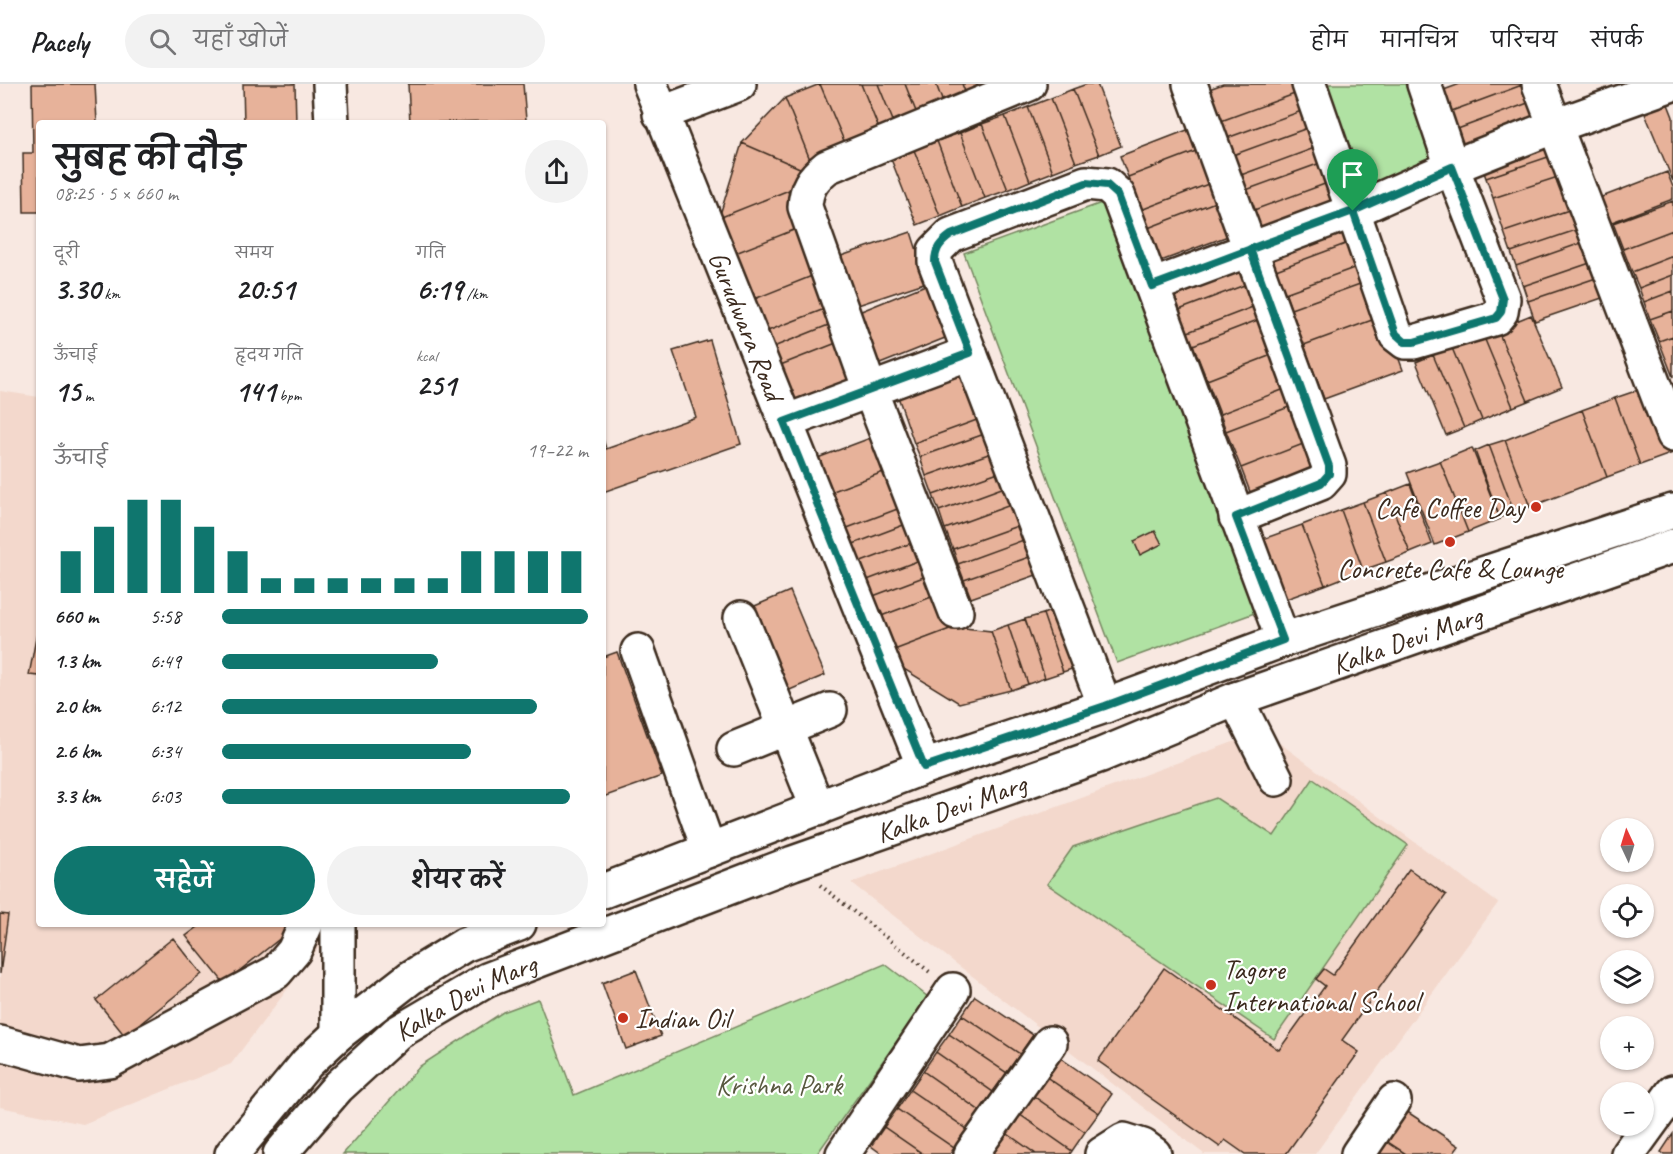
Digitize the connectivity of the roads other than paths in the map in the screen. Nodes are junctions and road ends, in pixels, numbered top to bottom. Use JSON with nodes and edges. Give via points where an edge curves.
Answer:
{"nodes":[{"id":1,"x":330,"y":84,"type":"edge"},
{"id":2,"x":739,"y":84,"type":"edge"},
{"id":3,"x":1029,"y":84,"type":"edge"},
{"id":4,"x":1190,"y":84,"type":"edge"},
{"id":5,"x":1309,"y":84,"type":"edge"},
{"id":6,"x":1424,"y":84,"type":"edge"},
{"id":7,"x":1539,"y":84,"type":"edge"},
{"id":8,"x":1672,"y":84,"type":"edge"},
{"id":9,"x":655,"y":99,"type":"edge"},
{"id":10,"x":332,"y":120,"type":"edge"},
{"id":11,"x":1555,"y":126,"type":"junction"},
{"id":12,"x":1452,"y":167,"type":"junction"},
{"id":13,"x":1353,"y":211,"type":"junction"},
{"id":14,"x":1250,"y":249,"type":"junction"},
{"id":15,"x":1152,"y":286,"type":"junction"},
{"id":16,"x":970,"y":353,"type":"junction"},
{"id":17,"x":870,"y":390,"type":"junction"},
{"id":18,"x":784,"y":422,"type":"junction"},
{"id":19,"x":1673,"y":435,"type":"edge"},
{"id":20,"x":1673,"y":512,"type":"edge"},
{"id":21,"x":1236,"y":517,"type":"junction"},
{"id":22,"x":1673,"y":546,"type":"edge"},
{"id":23,"x":957,"y":612,"type":"dead end"},
{"id":24,"x":741,"y":618,"type":"dead end"},
{"id":25,"x":1283,"y":640,"type":"junction"},
{"id":26,"x":638,"y":651,"type":"dead end"},
{"id":27,"x":1236,"y":699,"type":"junction"},
{"id":28,"x":1105,"y":706,"type":"junction"},
{"id":29,"x":830,"y":710,"type":"dead end"},
{"id":30,"x":785,"y":728,"type":"junction"},
{"id":31,"x":734,"y":749,"type":"dead end"},
{"id":32,"x":924,"y":767,"type":"junction"},
{"id":33,"x":1276,"y":779,"type":"dead end"},
{"id":34,"x":818,"y":809,"type":"junction"},
{"id":35,"x":709,"y":850,"type":"junction"},
{"id":36,"x":606,"y":890,"type":"edge"},
{"id":37,"x":305,"y":927,"type":"edge"},
{"id":38,"x":338,"y":927,"type":"edge"},
{"id":39,"x":512,"y":927,"type":"edge"},
{"id":40,"x":953,"y":990,"type":"road end"},
{"id":41,"x":338,"y":1034,"type":"junction"},
{"id":42,"x":0,"y":1043,"type":"edge"},
{"id":43,"x":1050,"y":1043,"type":"dead end"},
{"id":44,"x":1673,"y":1092,"type":"edge"},
{"id":45,"x":1394,"y":1101,"type":"dead end"},
{"id":46,"x":256,"y":1125,"type":"junction"},
{"id":47,"x":282,"y":1152,"type":"edge"},
{"id":48,"x":232,"y":1154,"type":"edge"},
{"id":49,"x":843,"y":1154,"type":"edge"},
{"id":50,"x":971,"y":1154,"type":"edge"},
{"id":51,"x":1101,"y":1154,"type":"edge"},
{"id":52,"x":1154,"y":1154,"type":"edge"},
{"id":53,"x":1358,"y":1154,"type":"edge"},
{"id":54,"x":1628,"y":1154,"type":"edge"}],
"edges":[{"from":1,"to":10,"type":"street"},
{"from":2,"to":9,"type":"street"},
{"from":3,"to":17,"type":"street","via":[[827,167],[813,178],[806,192],[805,207]]},
{"from":4,"to":14,"type":"street"},
{"from":5,"to":13,"type":"street"},
{"from":6,"to":12,"type":"street"},
{"from":7,"to":11,"type":"street"},
{"from":8,"to":11,"type":"street"},
{"from":9,"to":18,"type":"street","name":"Gurudwara Road"},
{"from":11,"to":12,"type":"street"},
{"from":11,"to":19,"type":"street"},
{"from":12,"to":13,"type":"street"},
{"from":12,"to":13,"type":"street","via":[[1503,299],[1496,318],[1414,342],[1400,338]]},
{"from":13,"to":14,"type":"street"},
{"from":14,"to":15,"type":"street"},
{"from":14,"to":21,"type":"street","via":[[1329,474],[1321,483]]},
{"from":15,"to":16,"type":"street","via":[[1118,195],[1107,185],[1086,183],[951,235],[935,251],[935,262]]},
{"from":15,"to":21,"type":"street"},
{"from":16,"to":17,"type":"street"},
{"from":16,"to":28,"type":"street"},
{"from":17,"to":18,"type":"street"},
{"from":17,"to":23,"type":"street"},
{"from":18,"to":32,"type":"street","name":"Gurudwara Road"},
{"from":20,"to":25,"type":"street","name":"Kalka Devi Marg"},
{"from":21,"to":25,"type":"street"},
{"from":22,"to":27,"type":"street","name":"Kalka Devi Marg"},
{"from":24,"to":30,"type":"street"},
{"from":25,"to":28,"type":"street","name":"Kalka Devi Marg"},
{"from":26,"to":35,"type":"street"},
{"from":27,"to":33,"type":"street"},
{"from":27,"to":47,"type":"street","name":"Kalka Devi Marg","via":[[1101,755],[793,863],[487,980],[397,1033],[338,1087]]},
{"from":28,"to":32,"type":"street","name":"Kalka Devi Marg"},
{"from":29,"to":30,"type":"street"},
{"from":30,"to":31,"type":"street"},
{"from":30,"to":34,"type":"street"},
{"from":32,"to":34,"type":"street","name":"Kalka Devi Marg"},
{"from":34,"to":35,"type":"street","name":"Kalka Devi Marg"},
{"from":35,"to":36,"type":"street","name":"Kalka Devi Marg"},
{"from":37,"to":42,"type":"street","via":[[294,951],[276,972],[110,1061],[79,1065]]},
{"from":38,"to":41,"type":"street"},
{"from":39,"to":41,"type":"street","name":"Kalka Devi Marg","via":[[455,951],[410,978]]},
{"from":40,"to":49,"type":"street"},
{"from":41,"to":46,"type":"street","name":"Kalka Devi Marg","via":[[307,1063]]},
{"from":43,"to":50,"type":"street"},
{"from":44,"to":54,"type":"street"},
{"from":45,"to":53,"type":"street"},
{"from":46,"to":47,"type":"street"},
{"from":46,"to":48,"type":"street","name":"Kalka Devi Marg"},
{"from":51,"to":52,"type":"street","via":[[1124,1140]]}]}
